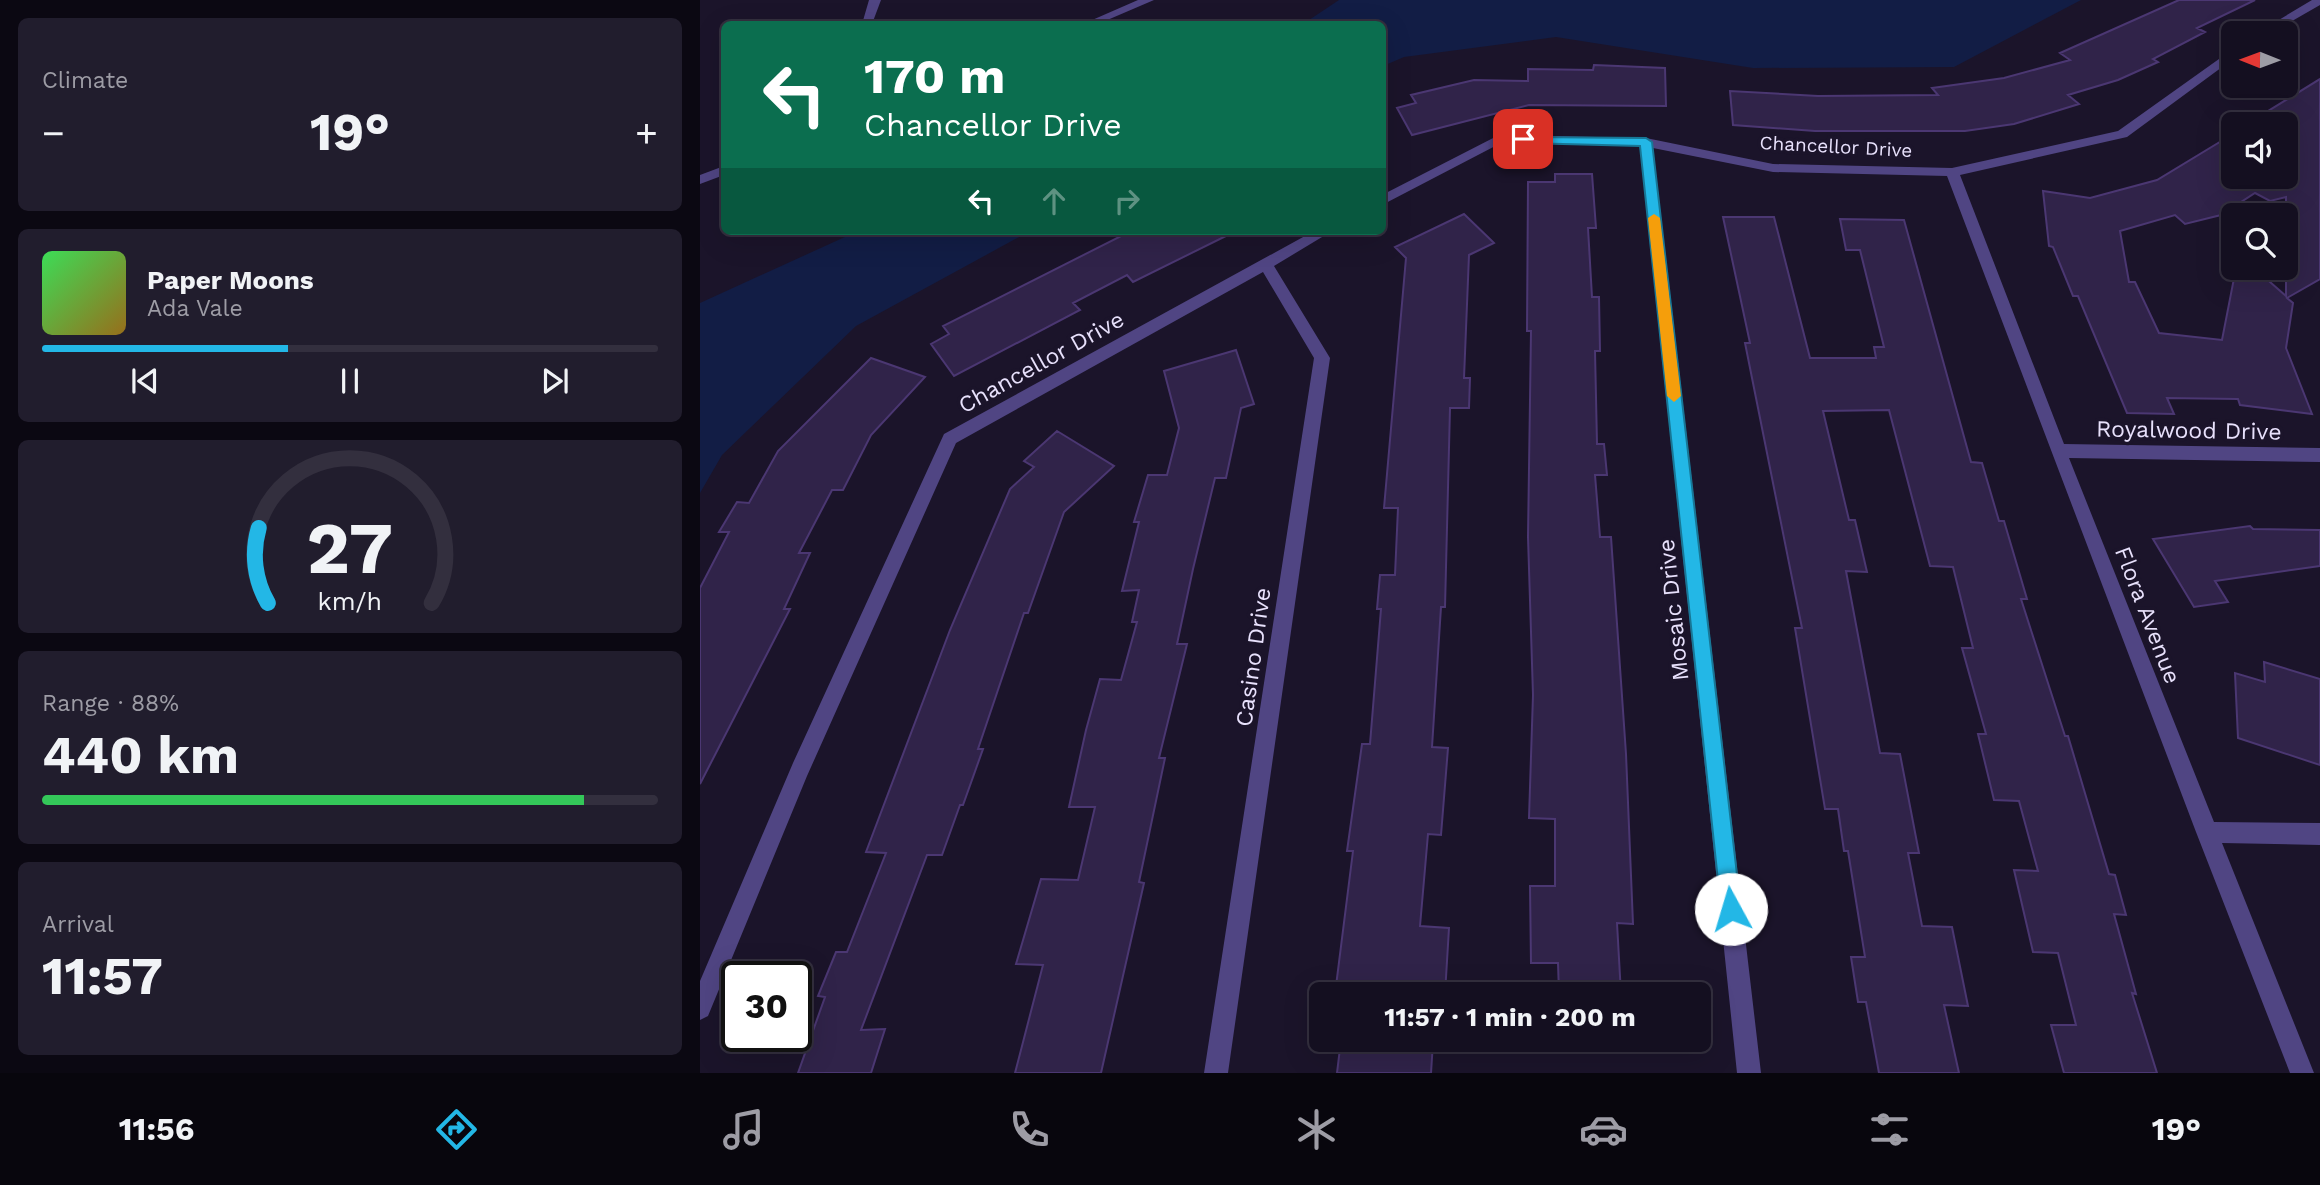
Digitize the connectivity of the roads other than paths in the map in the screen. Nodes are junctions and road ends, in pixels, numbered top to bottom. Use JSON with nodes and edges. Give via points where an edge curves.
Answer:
{"nodes":[{"id":1,"x":875,"y":0,"type":"edge"},
{"id":2,"x":1148,"y":0,"type":"edge"},
{"id":3,"x":2320,"y":0,"type":"edge"},
{"id":4,"x":868,"y":21,"type":"edge"},
{"id":5,"x":1096,"y":21,"type":"edge"},
{"id":6,"x":2284,"y":21,"type":"edge"},
{"id":7,"x":2221,"y":62,"type":"edge"},
{"id":8,"x":1646,"y":142,"type":"junction"},
{"id":9,"x":721,"y":171,"type":"edge"},
{"id":10,"x":1952,"y":172,"type":"junction"},
{"id":11,"x":700,"y":180,"type":"edge"},
{"id":12,"x":1386,"y":199,"type":"edge"},
{"id":13,"x":1318,"y":235,"type":"edge"},
{"id":14,"x":1265,"y":263,"type":"junction"},
{"id":15,"x":2058,"y":451,"type":"junction"},
{"id":16,"x":2320,"y":455,"type":"edge"},
{"id":17,"x":2206,"y":832,"type":"junction"},
{"id":18,"x":2320,"y":834,"type":"edge"},
{"id":19,"x":700,"y":1008,"type":"edge"},
{"id":20,"x":1216,"y":1073,"type":"edge"},
{"id":21,"x":1749,"y":1073,"type":"edge"},
{"id":22,"x":2302,"y":1073,"type":"edge"}],
"edges":[{"from":1,"to":4,"type":"street"},
{"from":2,"to":5,"type":"street"},
{"from":3,"to":6,"type":"street"},
{"from":7,"to":10,"type":"street","name":"Chancellor Drive","via":[[2122,134]]},
{"from":8,"to":10,"type":"street","name":"Chancellor Drive","via":[[1773,168]]},
{"from":8,"to":12,"type":"street","name":"Chancellor Drive","via":[[1499,139]]},
{"from":8,"to":21,"type":"street","name":"Mosaic Drive"},
{"from":9,"to":11,"type":"street"},
{"from":10,"to":15,"type":"street","name":"Flora Avenue"},
{"from":13,"to":14,"type":"street","name":"Chancellor Drive"},
{"from":14,"to":19,"type":"street","name":"Chancellor Drive","via":[[950,439],[800,771]]},
{"from":14,"to":20,"type":"street","name":"Casino Drive","via":[[1322,358]]},
{"from":15,"to":16,"type":"street","name":"Royalwood Drive"},
{"from":15,"to":17,"type":"street","name":"Flora Avenue"},
{"from":17,"to":18,"type":"street"},
{"from":17,"to":22,"type":"street","name":"Flora Avenue"}]}
